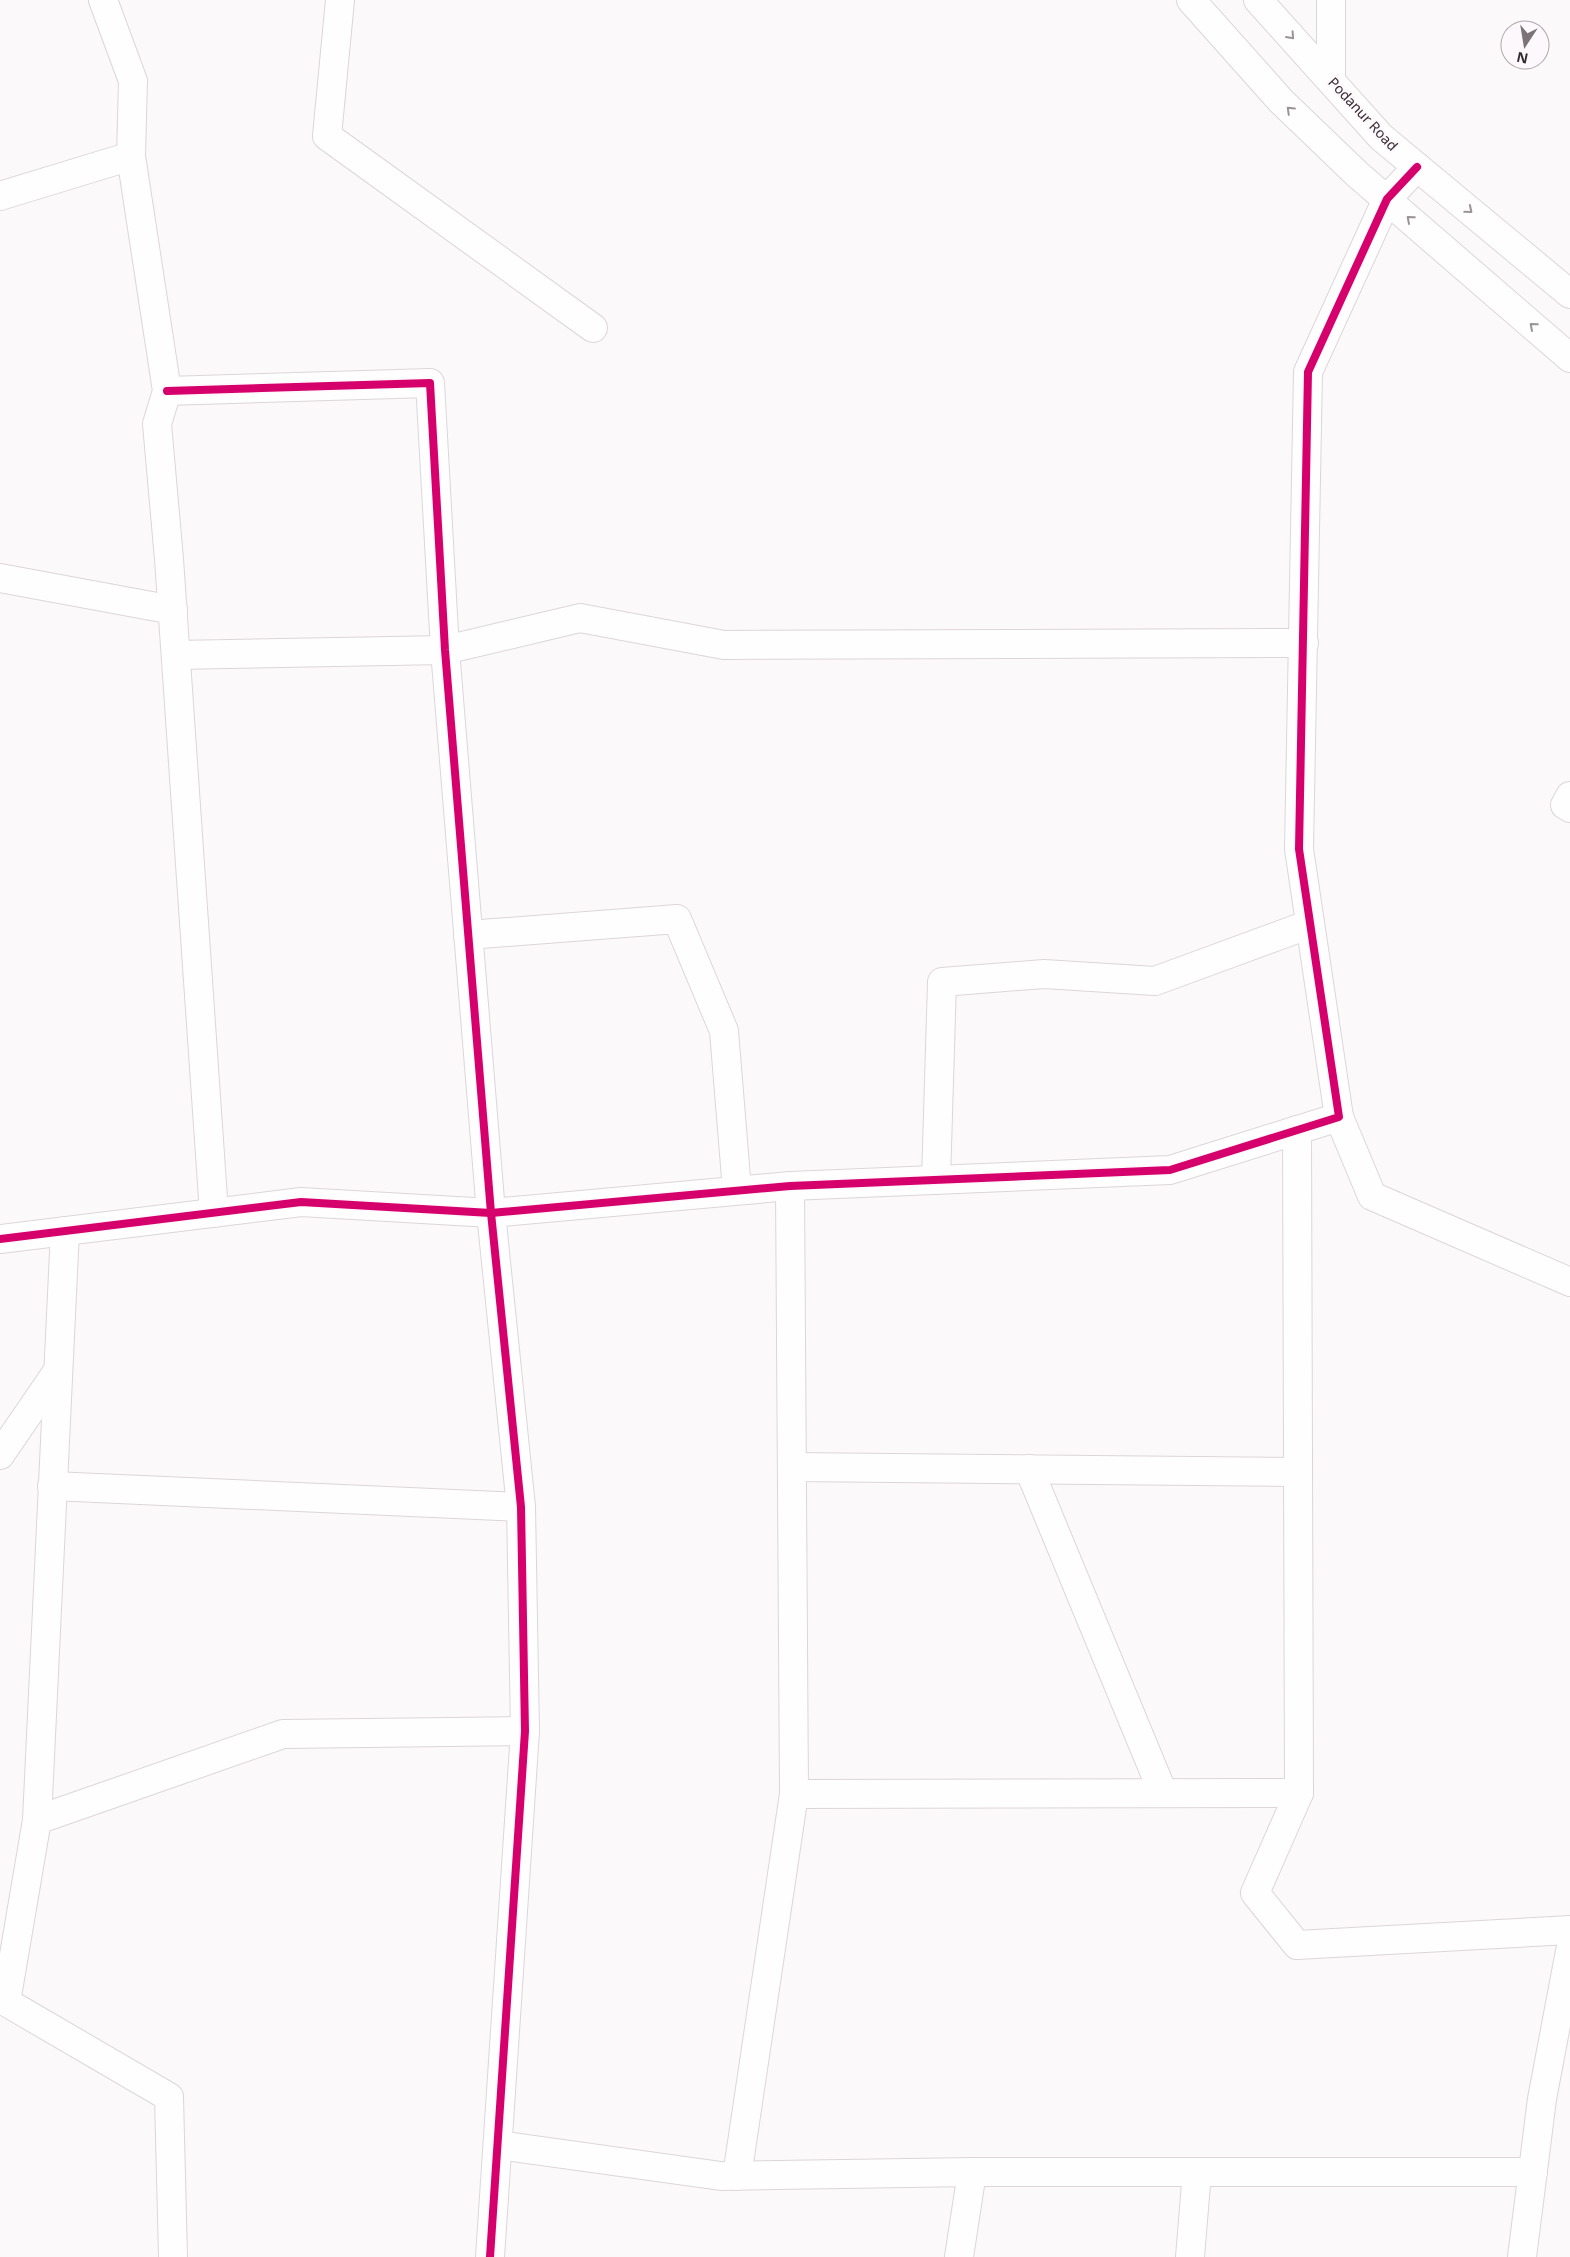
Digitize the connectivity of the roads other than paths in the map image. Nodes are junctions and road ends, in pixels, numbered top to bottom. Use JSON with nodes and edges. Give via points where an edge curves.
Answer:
{"nodes":[{"id":1,"x":103,"y":0,"type":"edge"},
{"id":2,"x":340,"y":0,"type":"edge"},
{"id":3,"x":1191,"y":0,"type":"edge"},
{"id":4,"x":1258,"y":0,"type":"edge"},
{"id":5,"x":1331,"y":0,"type":"edge"},
{"id":6,"x":1331,"y":80,"type":"junction"},
{"id":7,"x":131,"y":156,"type":"junction"},
{"id":8,"x":1417,"y":167,"type":"junction"},
{"id":9,"x":0,"y":196,"type":"edge"},
{"id":10,"x":1387,"y":200,"type":"junction"},
{"id":11,"x":1570,"y":294,"type":"edge"},
{"id":12,"x":593,"y":328,"type":"dead end"},
{"id":13,"x":1570,"y":358,"type":"edge"},
{"id":14,"x":167,"y":392,"type":"junction"},
{"id":15,"x":0,"y":578,"type":"edge"},
{"id":16,"x":173,"y":610,"type":"junction"},
{"id":17,"x":1304,"y":642,"type":"junction"},
{"id":18,"x":445,"y":650,"type":"junction"},
{"id":19,"x":176,"y":655,"type":"junction"},
{"id":20,"x":1570,"y":796,"type":"edge"},
{"id":21,"x":1570,"y":808,"type":"edge"},
{"id":22,"x":1310,"y":924,"type":"junction"},
{"id":23,"x":468,"y":935,"type":"junction"},
{"id":24,"x":1339,"y":1117,"type":"junction"},
{"id":25,"x":1297,"y":1130,"type":"junction"},
{"id":26,"x":936,"y":1180,"type":"junction"},
{"id":27,"x":790,"y":1186,"type":"junction"},
{"id":28,"x":737,"y":1190,"type":"junction"},
{"id":29,"x":490,"y":1212,"type":"junction"},
{"id":30,"x":214,"y":1213,"type":"junction"},
{"id":31,"x":64,"y":1231,"type":"junction"},
{"id":32,"x":0,"y":1239,"type":"edge"},
{"id":33,"x":1570,"y":1282,"type":"edge"},
{"id":34,"x":57,"y":1372,"type":"junction"},
{"id":35,"x":0,"y":1455,"type":"edge"},
{"id":36,"x":792,"y":1467,"type":"junction"},
{"id":37,"x":1029,"y":1469,"type":"junction"},
{"id":38,"x":1298,"y":1472,"type":"junction"},
{"id":39,"x":52,"y":1486,"type":"junction"},
{"id":40,"x":521,"y":1507,"type":"junction"},
{"id":41,"x":525,"y":1731,"type":"junction"},
{"id":42,"x":1163,"y":1793,"type":"junction"},
{"id":43,"x":1299,"y":1793,"type":"junction"},
{"id":44,"x":794,"y":1794,"type":"junction"},
{"id":45,"x":37,"y":1820,"type":"junction"},
{"id":46,"x":1570,"y":1930,"type":"edge"},
{"id":47,"x":1570,"y":1951,"type":"edge"},
{"id":48,"x":1564,"y":2008,"type":"edge"},
{"id":49,"x":498,"y":2145,"type":"junction"},
{"id":50,"x":972,"y":2172,"type":"junction"},
{"id":51,"x":1197,"y":2172,"type":"junction"},
{"id":52,"x":1533,"y":2172,"type":"junction"},
{"id":53,"x":737,"y":2176,"type":"junction"},
{"id":54,"x":173,"y":2257,"type":"edge"},
{"id":55,"x":490,"y":2257,"type":"edge"},
{"id":56,"x":959,"y":2257,"type":"edge"},
{"id":57,"x":1190,"y":2257,"type":"edge"},
{"id":58,"x":1522,"y":2257,"type":"edge"}],
"edges":[{"from":1,"to":7,"type":"street","via":[[133,81]]},
{"from":2,"to":12,"type":"street","via":[[327,136]]},
{"from":10,"to":3,"type":"street","one_way":true,"via":[[1281,101]]},
{"from":4,"to":6,"type":"street","name":"Podanur Road","one_way":true},
{"from":5,"to":6,"type":"street"},
{"from":6,"to":8,"type":"street","name":"Podanur Road","via":[[1381,138]]},
{"from":7,"to":9,"type":"street"},
{"from":7,"to":14,"type":"street"},
{"from":8,"to":10,"type":"street"},
{"from":8,"to":11,"type":"street","name":"Podanur Road","one_way":true},
{"from":13,"to":10,"type":"street","one_way":true},
{"from":10,"to":17,"type":"street","via":[[1308,372]]},
{"from":14,"to":16,"type":"street","via":[[157,424]]},
{"from":14,"to":18,"type":"street","via":[[430,383]]},
{"from":15,"to":16,"type":"street"},
{"from":16,"to":19,"type":"street"},
{"from":17,"to":18,"type":"street","via":[[724,645],[580,618]]},
{"from":17,"to":22,"type":"street","via":[[1299,849]]},
{"from":18,"to":19,"type":"street"},
{"from":18,"to":23,"type":"street"},
{"from":19,"to":30,"type":"street"},
{"from":20,"to":21,"type":"street","via":[[1565,805]]},
{"from":22,"to":24,"type":"street"},
{"from":22,"to":26,"type":"street","via":[[1155,981],[1044,974],[942,982]]},
{"from":23,"to":28,"type":"street","via":[[677,919],[724,1032]]},
{"from":23,"to":29,"type":"street"},
{"from":24,"to":25,"type":"street"},
{"from":24,"to":33,"type":"street","via":[[1372,1196]]},
{"from":25,"to":26,"type":"street","via":[[1170,1170]]},
{"from":25,"to":38,"type":"street"},
{"from":26,"to":27,"type":"street"},
{"from":27,"to":28,"type":"street"},
{"from":27,"to":36,"type":"street"},
{"from":28,"to":29,"type":"street"},
{"from":29,"to":30,"type":"street","via":[[301,1202]]},
{"from":29,"to":40,"type":"street"},
{"from":30,"to":31,"type":"street"},
{"from":31,"to":32,"type":"street"},
{"from":31,"to":34,"type":"street"},
{"from":34,"to":35,"type":"street"},
{"from":34,"to":39,"type":"street"},
{"from":36,"to":37,"type":"street"},
{"from":36,"to":44,"type":"street"},
{"from":37,"to":38,"type":"street"},
{"from":37,"to":42,"type":"street"},
{"from":38,"to":43,"type":"street"},
{"from":39,"to":40,"type":"street"},
{"from":39,"to":45,"type":"street"},
{"from":40,"to":41,"type":"street"},
{"from":41,"to":45,"type":"street","via":[[283,1734]]},
{"from":41,"to":49,"type":"street"},
{"from":42,"to":43,"type":"street"},
{"from":42,"to":44,"type":"street"},
{"from":43,"to":46,"type":"street","via":[[1255,1893],[1297,1945]]},
{"from":44,"to":53,"type":"street"},
{"from":45,"to":54,"type":"street","via":[[6,2002],[169,2097]]},
{"from":47,"to":48,"type":"street"},
{"from":48,"to":52,"type":"street","via":[[1542,2098]]},
{"from":49,"to":53,"type":"street"},
{"from":49,"to":55,"type":"street"},
{"from":50,"to":51,"type":"street"},
{"from":50,"to":53,"type":"street"},
{"from":50,"to":56,"type":"street"},
{"from":51,"to":52,"type":"street"},
{"from":51,"to":57,"type":"street"},
{"from":52,"to":58,"type":"street"}]}
